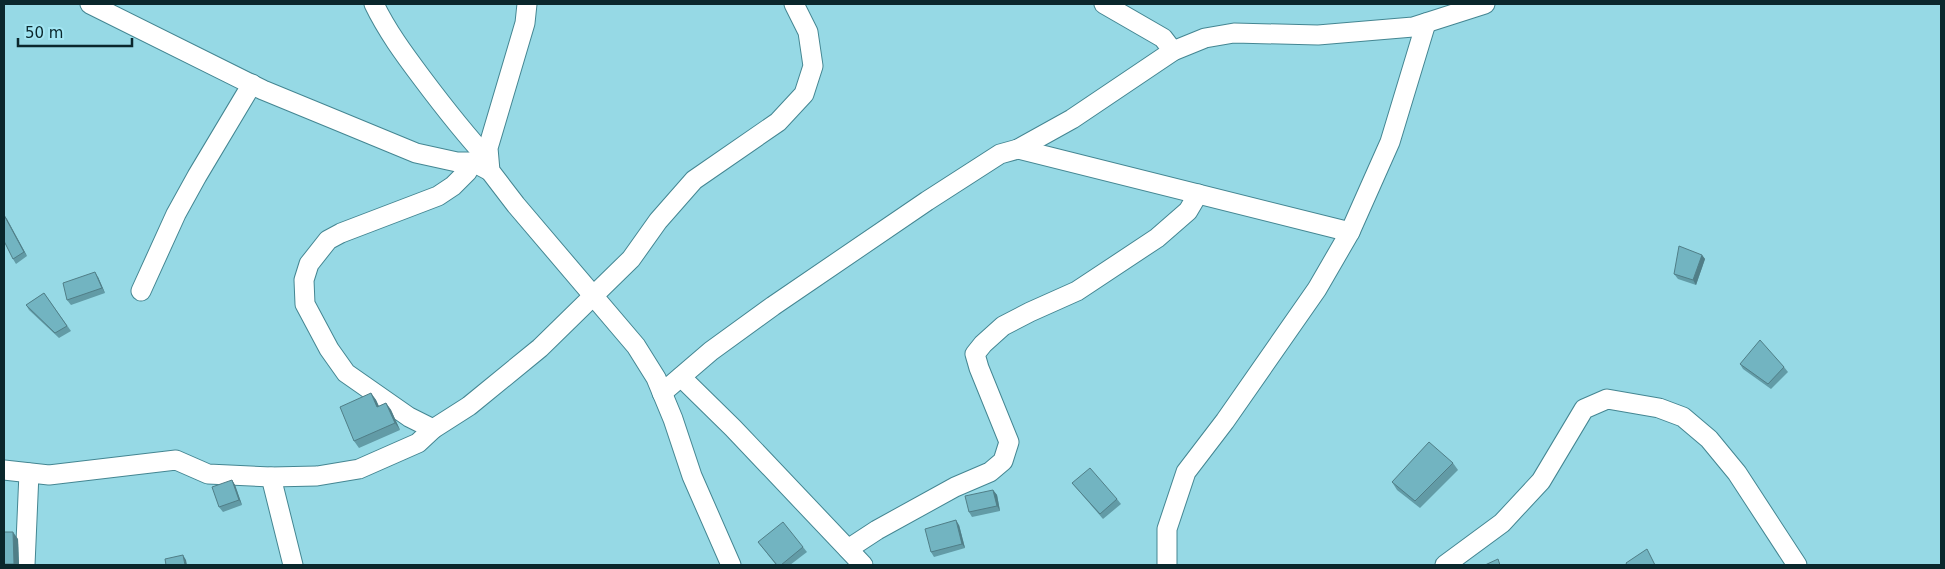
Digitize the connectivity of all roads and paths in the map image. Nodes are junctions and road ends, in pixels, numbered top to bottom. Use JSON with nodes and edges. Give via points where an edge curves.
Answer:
{"nodes":[{"id":1,"x":90,"y":4,"type":"edge"},
{"id":2,"x":374,"y":4,"type":"edge"},
{"id":3,"x":527,"y":4,"type":"edge"},
{"id":4,"x":794,"y":4,"type":"edge"},
{"id":5,"x":1104,"y":4,"type":"edge"},
{"id":6,"x":1485,"y":4,"type":"edge"},
{"id":7,"x":1426,"y":22,"type":"junction"},
{"id":8,"x":1173,"y":51,"type":"junction"},
{"id":9,"x":252,"y":84,"type":"junction"},
{"id":10,"x":1018,"y":149,"type":"junction"},
{"id":11,"x":484,"y":164,"type":"junction"},
{"id":12,"x":1198,"y":194,"type":"junction"},
{"id":13,"x":1350,"y":232,"type":"junction"},
{"id":14,"x":141,"y":291,"type":"dead end"},
{"id":15,"x":594,"y":295,"type":"junction"},
{"id":16,"x":681,"y":377,"type":"junction"},
{"id":17,"x":662,"y":393,"type":"junction"},
{"id":18,"x":433,"y":429,"type":"junction"},
{"id":19,"x":4,"y":470,"type":"edge"},
{"id":20,"x":29,"y":473,"type":"junction"},
{"id":21,"x":271,"y":477,"type":"junction"},
{"id":22,"x":848,"y":549,"type":"junction"},
{"id":23,"x":25,"y":565,"type":"edge"},
{"id":24,"x":293,"y":565,"type":"edge"},
{"id":25,"x":731,"y":565,"type":"edge"},
{"id":26,"x":863,"y":565,"type":"edge"},
{"id":27,"x":1167,"y":565,"type":"edge"},
{"id":28,"x":1445,"y":565,"type":"edge"},
{"id":29,"x":1797,"y":565,"type":"edge"}],
"edges":[{"from":1,"to":9,"type":"street"},
{"from":2,"to":11,"type":"street","via":[[385,26]]},
{"from":3,"to":11,"type":"street","via":[[525,23]]},
{"from":4,"to":15,"type":"street","via":[[808,32],[813,66],[804,94],[778,122],[694,180],[658,221],[631,260]]},
{"from":5,"to":8,"type":"street","via":[[1163,38]]},
{"from":6,"to":7,"type":"street"},
{"from":7,"to":8,"type":"street","via":[[1382,31],[1318,35],[1234,33],[1205,38]]},
{"from":7,"to":13,"type":"street","via":[[1390,142]]},
{"from":8,"to":10,"type":"street","via":[[1072,119]]},
{"from":9,"to":11,"type":"street","via":[[416,153]]},
{"from":9,"to":14,"type":"street","via":[[176,214]]},
{"from":10,"to":12,"type":"street"},
{"from":10,"to":16,"type":"street","via":[[1000,154],[927,201],[773,306]]},
{"from":11,"to":15,"type":"street"},
{"from":11,"to":18,"type":"street","via":[[467,172],[438,196],[328,240],[309,264],[304,280],[305,304],[346,373],[409,417]]},
{"from":12,"to":13,"type":"street"},
{"from":12,"to":22,"type":"street","via":[[1188,211],[1157,238],[1077,291],[1004,326],[982,344],[975,354],[1009,442],[1003,461],[990,472],[956,487]]},
{"from":13,"to":27,"type":"street","via":[[1317,289],[1225,422],[1186,472],[1167,529]]},
{"from":15,"to":17,"type":"street","via":[[636,346]]},
{"from":15,"to":18,"type":"street","via":[[533,354],[469,406]]},
{"from":16,"to":17,"type":"street"},
{"from":16,"to":22,"type":"street"},
{"from":17,"to":25,"type":"street","via":[[692,476]]},
{"from":18,"to":21,"type":"street","via":[[418,443],[359,469],[317,476]]},
{"from":19,"to":20,"type":"street"},
{"from":20,"to":21,"type":"street","via":[[86,472],[176,460],[208,474]]},
{"from":20,"to":23,"type":"street"},
{"from":21,"to":24,"type":"street"},
{"from":22,"to":26,"type":"street"},
{"from":28,"to":29,"type":"street","via":[[1502,523],[1541,480],[1584,409],[1607,399],[1659,408],[1683,417],[1709,439],[1737,473]]}]}
